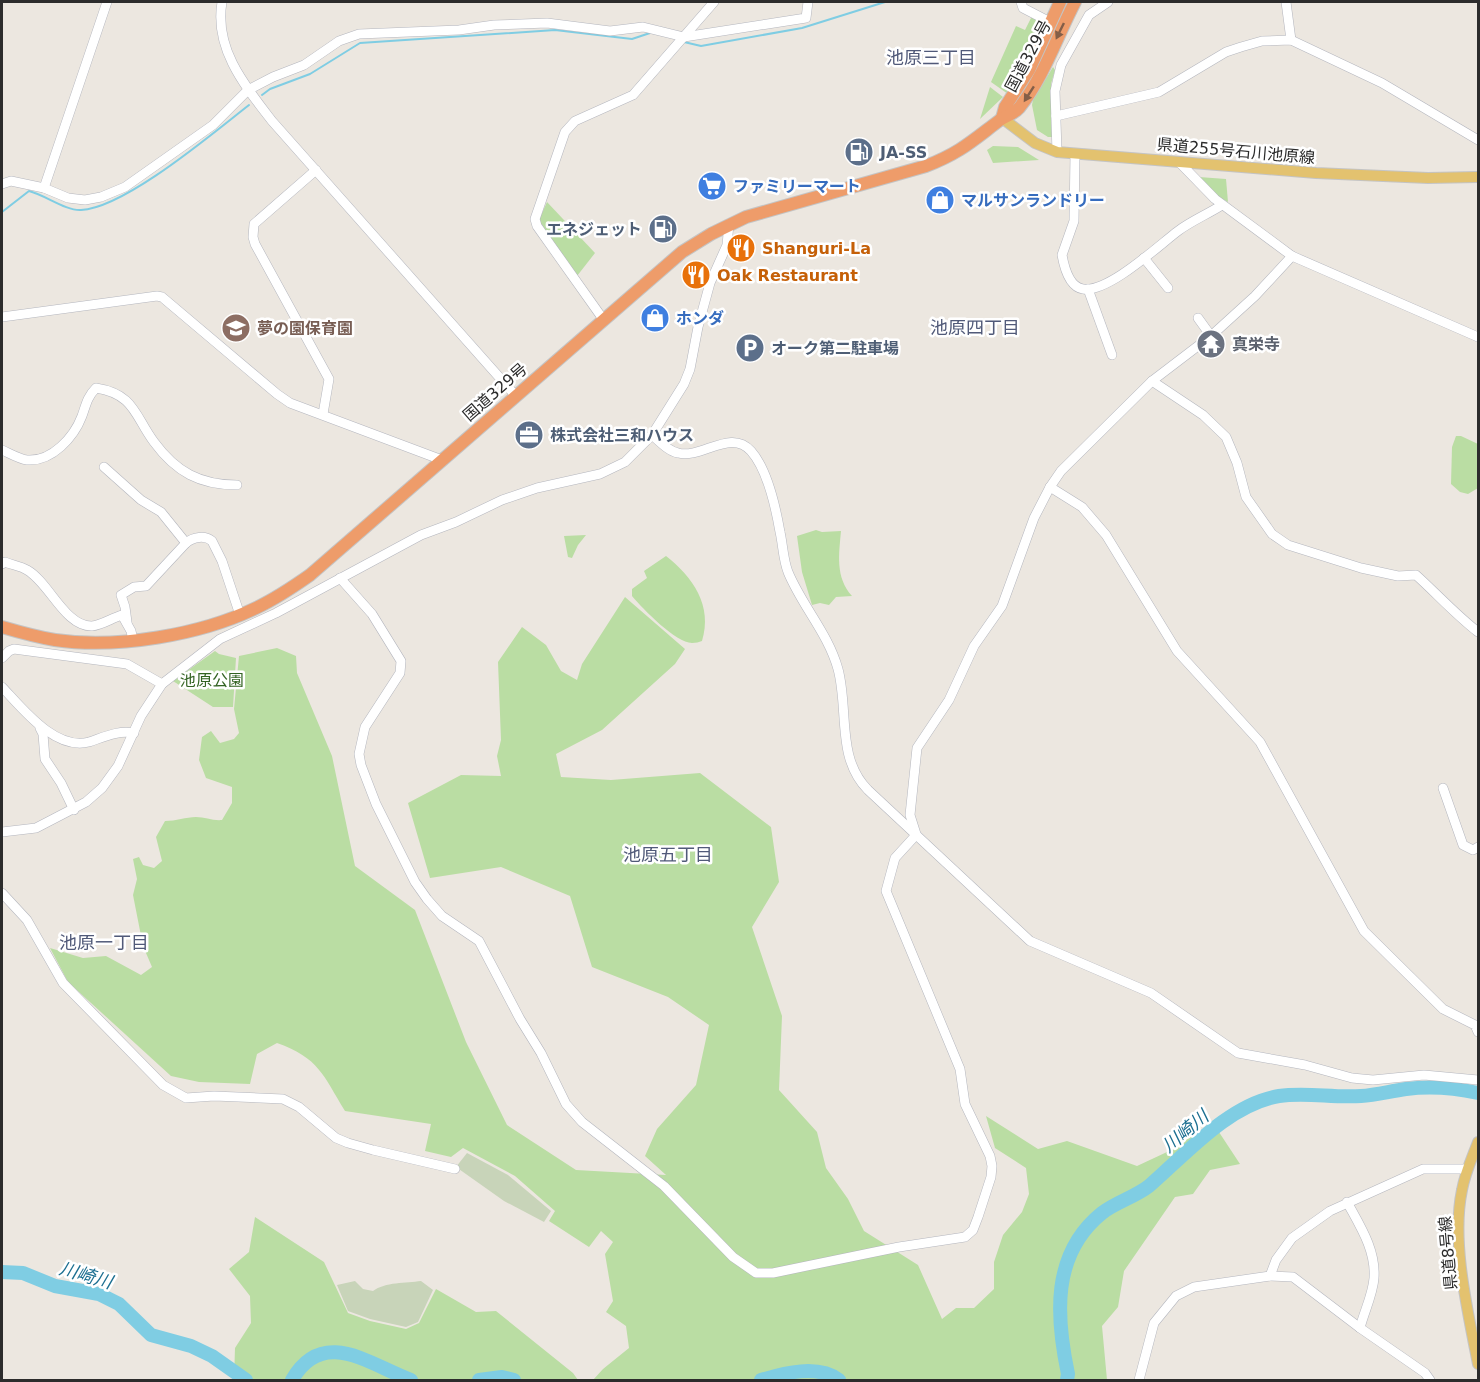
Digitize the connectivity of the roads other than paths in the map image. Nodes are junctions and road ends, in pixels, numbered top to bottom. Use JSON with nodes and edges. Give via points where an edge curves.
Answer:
{"nodes":[{"id":1,"x":107,"y":2,"type":"edge"},
{"id":2,"x":219,"y":2,"type":"edge"},
{"id":3,"x":714,"y":2,"type":"edge"},
{"id":4,"x":808,"y":2,"type":"edge"},
{"id":5,"x":1021,"y":2,"type":"edge"},
{"id":6,"x":1060,"y":2,"type":"edge"},
{"id":7,"x":1075,"y":2,"type":"edge"},
{"id":8,"x":1108,"y":2,"type":"edge"},
{"id":9,"x":1286,"y":2,"type":"edge"},
{"id":10,"x":1050,"y":22,"type":"junction"},
{"id":11,"x":681,"y":40,"type":"junction"},
{"id":12,"x":1291,"y":40,"type":"junction"},
{"id":13,"x":1046,"y":61,"type":"junction"},
{"id":14,"x":1061,"y":65,"type":"junction"},
{"id":15,"x":248,"y":90,"type":"junction"},
{"id":16,"x":1056,"y":116,"type":"junction"},
{"id":17,"x":1002,"y":118,"type":"junction"},
{"id":18,"x":1479,"y":140,"type":"edge"},
{"id":19,"x":1057,"y":152,"type":"junction"},
{"id":20,"x":1075,"y":154,"type":"junction"},
{"id":21,"x":1179,"y":162,"type":"junction"},
{"id":22,"x":316,"y":170,"type":"junction"},
{"id":23,"x":2,"y":175,"type":"edge"},
{"id":24,"x":1479,"y":177,"type":"edge"},
{"id":25,"x":6,"y":182,"type":"edge"},
{"id":26,"x":44,"y":188,"type":"junction"},
{"id":27,"x":1222,"y":205,"type":"junction"},
{"id":28,"x":729,"y":224,"type":"junction"},
{"id":29,"x":1292,"y":256,"type":"junction"},
{"id":30,"x":1144,"y":258,"type":"junction"},
{"id":31,"x":1168,"y":288,"type":"dead end"},
{"id":32,"x":1088,"y":289,"type":"junction"},
{"id":33,"x":2,"y":317,"type":"edge"},
{"id":34,"x":1198,"y":318,"type":"dead end"},
{"id":35,"x":603,"y":319,"type":"junction"},
{"id":36,"x":1211,"y":336,"type":"junction"},
{"id":37,"x":1479,"y":337,"type":"edge"},
{"id":38,"x":1112,"y":355,"type":"dead end"},
{"id":39,"x":1152,"y":381,"type":"junction"},
{"id":40,"x":515,"y":395,"type":"junction"},
{"id":41,"x":323,"y":414,"type":"junction"},
{"id":42,"x":652,"y":435,"type":"junction"},
{"id":43,"x":2,"y":450,"type":"edge"},
{"id":44,"x":442,"y":460,"type":"junction"},
{"id":45,"x":104,"y":467,"type":"dead end"},
{"id":46,"x":237,"y":485,"type":"dead end"},
{"id":47,"x":1050,"y":487,"type":"junction"},
{"id":48,"x":186,"y":543,"type":"junction"},
{"id":49,"x":2,"y":564,"type":"edge"},
{"id":50,"x":340,"y":578,"type":"junction"},
{"id":51,"x":268,"y":602,"type":"junction"},
{"id":52,"x":276,"y":613,"type":"junction"},
{"id":53,"x":240,"y":615,"type":"junction"},
{"id":54,"x":127,"y":622,"type":"junction"},
{"id":55,"x":2,"y":627,"type":"edge"},
{"id":56,"x":1479,"y":632,"type":"edge"},
{"id":57,"x":132,"y":640,"type":"junction"},
{"id":58,"x":2,"y":658,"type":"edge"},
{"id":59,"x":162,"y":684,"type":"junction"},
{"id":60,"x":2,"y":687,"type":"edge"},
{"id":61,"x":40,"y":728,"type":"junction"},
{"id":62,"x":134,"y":733,"type":"junction"},
{"id":63,"x":1443,"y":788,"type":"dead end"},
{"id":64,"x":74,"y":810,"type":"junction"},
{"id":65,"x":2,"y":832,"type":"edge"},
{"id":66,"x":916,"y":835,"type":"junction"},
{"id":67,"x":1479,"y":847,"type":"edge"},
{"id":68,"x":2,"y":893,"type":"edge"},
{"id":69,"x":1479,"y":1032,"type":"edge"},
{"id":70,"x":1479,"y":1080,"type":"edge"},
{"id":71,"x":1479,"y":1142,"type":"edge"},
{"id":72,"x":455,"y":1169,"type":"dead end"},
{"id":73,"x":1467,"y":1169,"type":"junction"},
{"id":74,"x":1347,"y":1202,"type":"junction"},
{"id":75,"x":1270,"y":1276,"type":"junction"},
{"id":76,"x":1360,"y":1328,"type":"junction"},
{"id":77,"x":1479,"y":1364,"type":"edge"},
{"id":78,"x":1140,"y":1380,"type":"edge"},
{"id":79,"x":1430,"y":1380,"type":"edge"}],
"edges":[{"from":1,"to":26,"type":"street"},
{"from":2,"to":15,"type":"street","via":[[227,55]]},
{"from":3,"to":11,"type":"street"},
{"from":4,"to":11,"type":"street","via":[[806,18]]},
{"from":5,"to":10,"type":"street","via":[[1023,8]]},
{"from":6,"to":10,"type":"highway","name":"国道329号"},
{"from":7,"to":13,"type":"highway","name":"国道329号","one_way":true},
{"from":8,"to":14,"type":"street","via":[[1089,15]]},
{"from":9,"to":12,"type":"street"},
{"from":10,"to":17,"type":"highway","name":"国道329号"},
{"from":11,"to":15,"type":"street","via":[[643,27],[610,31],[547,23],[359,34]]},
{"from":11,"to":35,"type":"street","via":[[633,95],[575,121],[565,132],[535,219]]},
{"from":12,"to":16,"type":"street","via":[[1262,41],[1226,52],[1159,92]]},
{"from":12,"to":18,"type":"street","via":[[1382,83]]},
{"from":13,"to":14,"type":"street"},
{"from":13,"to":17,"type":"highway","name":"国道329号","one_way":true,"via":[[1014,114]]},
{"from":14,"to":16,"type":"street","via":[[1055,91]]},
{"from":15,"to":22,"type":"street"},
{"from":15,"to":26,"type":"street","via":[[213,125],[125,187],[85,200]]},
{"from":16,"to":19,"type":"street"},
{"from":17,"to":19,"type":"main road","name":"県道255号石川池原線","via":[[1035,143]]},
{"from":17,"to":28,"type":"highway","name":"国道329号","via":[[969,145],[936,162]]},
{"from":19,"to":20,"type":"main road","name":"県道255号石川池原線"},
{"from":20,"to":21,"type":"main road","name":"県道255号石川池原線"},
{"from":20,"to":32,"type":"street","via":[[1074,221],[1062,255],[1072,281]]},
{"from":21,"to":24,"type":"main road","name":"県道255号石川池原線","via":[[1357,176]]},
{"from":21,"to":27,"type":"street"},
{"from":22,"to":40,"type":"street"},
{"from":22,"to":41,"type":"street","via":[[254,224],[253,237],[329,379]]},
{"from":23,"to":25,"type":"street"},
{"from":25,"to":26,"type":"street"},
{"from":27,"to":29,"type":"street"},
{"from":27,"to":30,"type":"street","via":[[1179,230]]},
{"from":28,"to":35,"type":"highway","name":"国道329号","via":[[670,260]]},
{"from":28,"to":42,"type":"street","via":[[727,245],[710,284],[690,369]]},
{"from":29,"to":36,"type":"street"},
{"from":29,"to":37,"type":"street"},
{"from":30,"to":31,"type":"street"},
{"from":30,"to":32,"type":"street","via":[[1115,279]]},
{"from":32,"to":38,"type":"street"},
{"from":33,"to":41,"type":"street","via":[[162,297],[277,394],[290,403]]},
{"from":34,"to":36,"type":"street"},
{"from":35,"to":40,"type":"highway","name":"国道329号"},
{"from":36,"to":39,"type":"street"},
{"from":39,"to":47,"type":"street","via":[[1061,471]]},
{"from":39,"to":56,"type":"street","via":[[1203,415],[1226,437],[1246,497],[1272,534],[1288,544],[1361,568],[1398,576],[1416,575]]},
{"from":40,"to":44,"type":"highway","name":"国道329号"},
{"from":41,"to":44,"type":"street"},
{"from":42,"to":50,"type":"street","via":[[619,466],[502,500]]},
{"from":42,"to":66,"type":"street","via":[[678,453],[731,442],[746,446],[753,453],[774,503],[787,571],[836,661],[854,771]]},
{"from":43,"to":46,"type":"street","via":[[25,460],[36,460],[60,448],[70,439],[88,396],[96,388],[120,396],[137,412],[153,441],[183,472],[204,482]]},
{"from":44,"to":51,"type":"highway","name":"国道329号","via":[[310,574]]},
{"from":45,"to":48,"type":"street","via":[[161,512]]},
{"from":47,"to":66,"type":"street","via":[[1034,518],[1002,606],[974,645],[949,699],[917,748],[910,815]]},
{"from":47,"to":69,"type":"street","via":[[1082,507],[1106,535],[1177,651],[1260,742],[1364,931],[1443,1009],[1475,1025]]},
{"from":48,"to":53,"type":"street","via":[[203,537],[212,541]]},
{"from":48,"to":54,"type":"street","via":[[146,586],[134,587],[122,595]]},
{"from":49,"to":54,"type":"street","via":[[28,570],[80,624],[94,626],[122,615]]},
{"from":50,"to":52,"type":"street"},
{"from":50,"to":66,"type":"street","via":[[372,614],[401,661],[400,673],[364,727],[359,754],[376,804],[415,882],[442,916],[479,941],[561,1095],[582,1122],[654,1177],[733,1257],[756,1273],[965,1237],[978,1217],[991,1177],[990,1156],[965,1104],[960,1068],[886,891],[895,858]]},
{"from":51,"to":52,"type":"street"},
{"from":51,"to":53,"type":"highway","name":"国道329号"},
{"from":52,"to":59,"type":"street","via":[[220,639]]},
{"from":53,"to":57,"type":"highway","name":"国道329号","via":[[164,637]]},
{"from":54,"to":57,"type":"street"},
{"from":55,"to":57,"type":"highway","name":"国道329号","via":[[56,640]]},
{"from":58,"to":59,"type":"street","via":[[14,649],[127,664]]},
{"from":59,"to":62,"type":"street"},
{"from":60,"to":61,"type":"street"},
{"from":61,"to":62,"type":"street","via":[[74,743],[125,731]]},
{"from":61,"to":64,"type":"street","via":[[45,759]]},
{"from":62,"to":64,"type":"street","via":[[102,788]]},
{"from":63,"to":67,"type":"street","via":[[1463,845],[1473,850]]},
{"from":64,"to":65,"type":"street","via":[[36,828]]},
{"from":66,"to":70,"type":"street","via":[[1030,941],[1151,993],[1238,1053],[1352,1078],[1424,1075]]},
{"from":68,"to":72,"type":"street","via":[[27,920],[63,983],[163,1084],[186,1098],[283,1099],[342,1140]]},
{"from":71,"to":73,"type":"main road","name":"県道8号線"},
{"from":73,"to":74,"type":"street","via":[[1423,1169]]},
{"from":73,"to":77,"type":"main road","name":"県道8号線","via":[[1458,1232]]},
{"from":74,"to":75,"type":"street","via":[[1292,1238]]},
{"from":74,"to":76,"type":"street","via":[[1373,1256],[1374,1279]]},
{"from":75,"to":76,"type":"street","via":[[1293,1277]]},
{"from":75,"to":78,"type":"street","via":[[1194,1287],[1176,1296],[1154,1323]]},
{"from":76,"to":79,"type":"street"}]}
